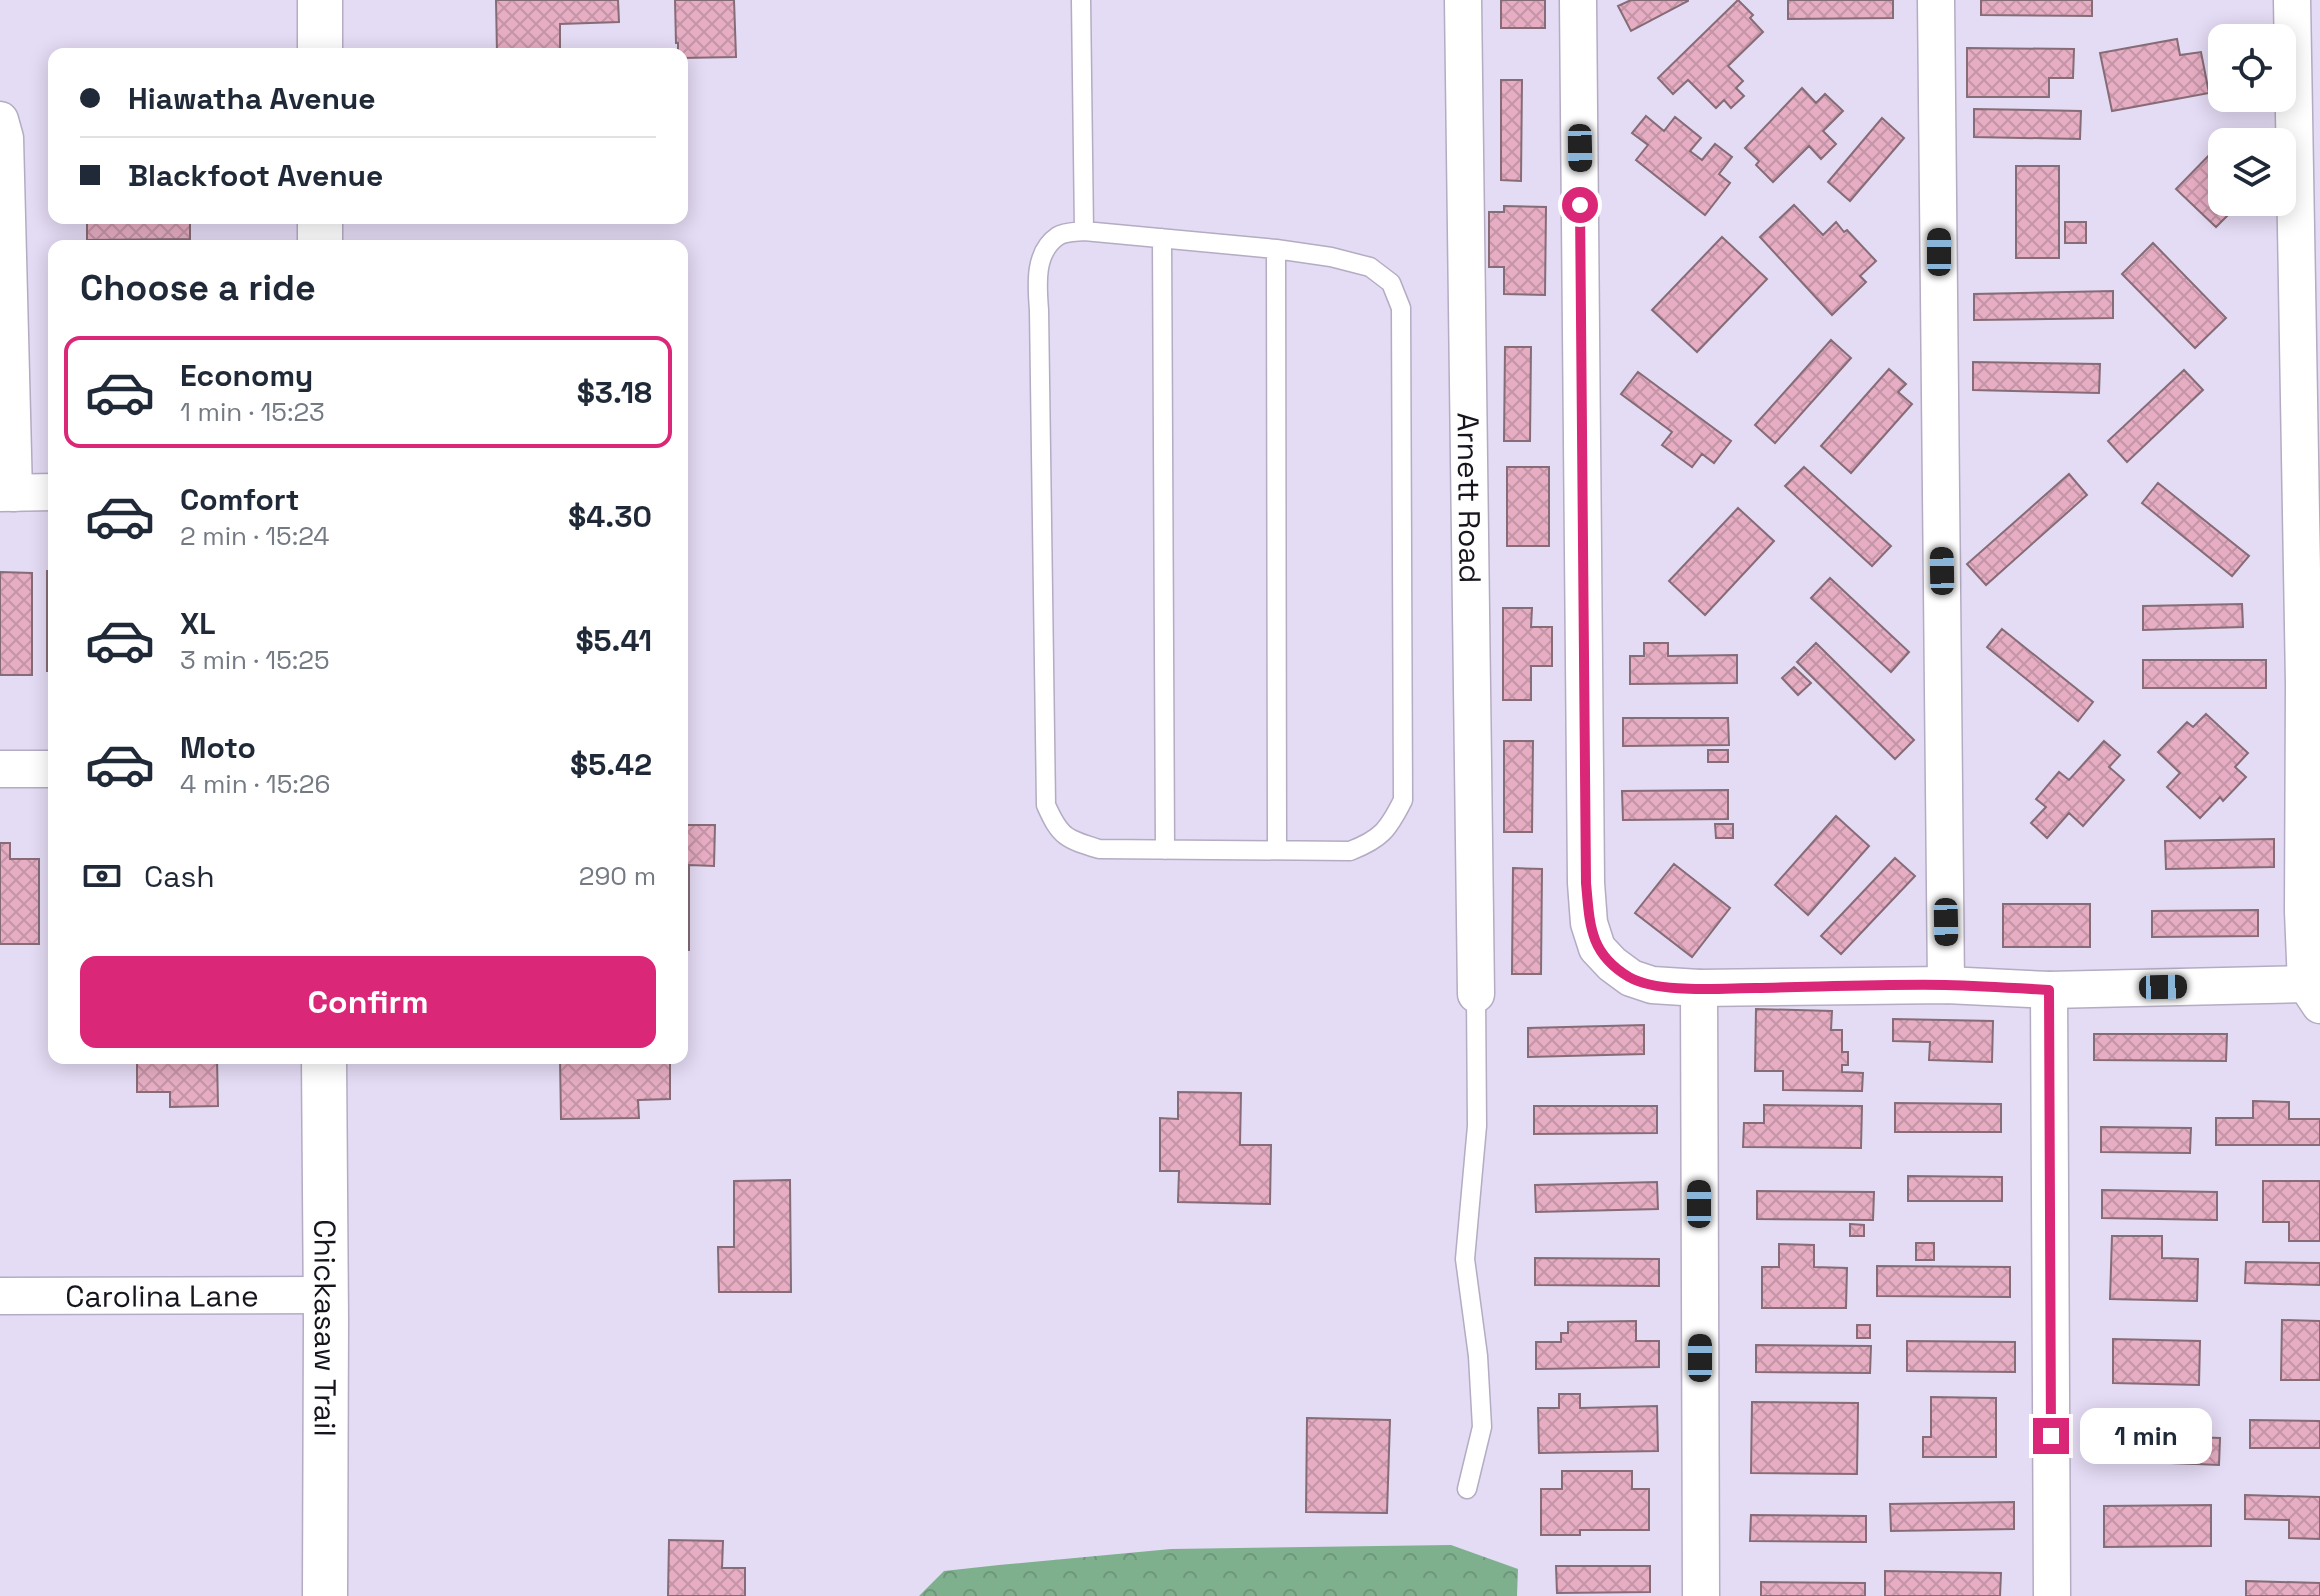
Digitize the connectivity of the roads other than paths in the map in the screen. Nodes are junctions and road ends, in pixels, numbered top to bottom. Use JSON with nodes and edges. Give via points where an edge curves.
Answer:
{"nodes":[{"id":1,"x":320,"y":0,"type":"edge"},
{"id":2,"x":1081,"y":0,"type":"edge"},
{"id":3,"x":1463,"y":0,"type":"edge"},
{"id":4,"x":1578,"y":0,"type":"edge"},
{"id":5,"x":1936,"y":0,"type":"edge"},
{"id":6,"x":2292,"y":0,"type":"edge"},
{"id":7,"x":320,"y":48,"type":"edge"},
{"id":8,"x":0,"y":120,"type":"edge"},
{"id":9,"x":1084,"y":231,"type":"junction"},
{"id":10,"x":1162,"y":238,"type":"junction"},
{"id":11,"x":1276,"y":249,"type":"junction"},
{"id":12,"x":48,"y":492,"type":"edge"},
{"id":13,"x":7,"y":493,"type":"edge"},
{"id":14,"x":2312,"y":684,"type":"edge"},
{"id":15,"x":0,"y":769,"type":"edge"},
{"id":16,"x":48,"y":769,"type":"edge"},
{"id":17,"x":1165,"y":850,"type":"junction"},
{"id":18,"x":1277,"y":850,"type":"junction"},
{"id":19,"x":1946,"y":985,"type":"junction"},
{"id":20,"x":1699,"y":988,"type":"junction"},
{"id":21,"x":2049,"y":990,"type":"junction"},
{"id":22,"x":1476,"y":994,"type":"joint"},
{"id":23,"x":2313,"y":995,"type":"edge"},
{"id":24,"x":324,"y":1064,"type":"edge"},
{"id":25,"x":326,"y":1295,"type":"junction"},
{"id":26,"x":0,"y":1296,"type":"edge"},
{"id":27,"x":1467,"y":1489,"type":"dead end"},
{"id":28,"x":325,"y":1596,"type":"edge"},
{"id":29,"x":1701,"y":1596,"type":"edge"},
{"id":30,"x":2052,"y":1596,"type":"edge"}],
"edges":[{"from":1,"to":7,"type":"street"},
{"from":2,"to":9,"type":"lane"},
{"from":3,"to":22,"type":"street","name":"Arnett Road"},
{"from":4,"to":20,"type":"street","via":[[1589,923],[1597,948],[1631,978]]},
{"from":5,"to":19,"type":"street"},
{"from":6,"to":14,"type":"street"},
{"from":8,"to":13,"type":"street","via":[[5,138]]},
{"from":9,"to":10,"type":"lane"},
{"from":9,"to":17,"type":"lane","via":[[1059,234],[1044,250],[1037,280],[1046,805],[1056,827],[1072,841],[1099,849]]},
{"from":10,"to":11,"type":"lane"},
{"from":10,"to":17,"type":"lane"},
{"from":11,"to":18,"type":"lane"},
{"from":11,"to":18,"type":"lane","via":[[1370,267],[1391,283],[1401,308],[1403,752],[1403,800],[1372,843],[1350,851]]},
{"from":12,"to":13,"type":"street"},
{"from":14,"to":23,"type":"street","via":[[2303,912]]},
{"from":15,"to":16,"type":"street"},
{"from":17,"to":18,"type":"lane"},
{"from":19,"to":20,"type":"street"},
{"from":19,"to":21,"type":"street"},
{"from":20,"to":29,"type":"street"},
{"from":21,"to":23,"type":"street"},
{"from":21,"to":30,"type":"street"},
{"from":22,"to":27,"type":"lane","via":[[1477,1126],[1465,1259],[1482,1427]]},
{"from":24,"to":25,"type":"street","name":"Chickasaw Trail"},
{"from":25,"to":26,"type":"street","name":"Carolina Lane"},
{"from":25,"to":28,"type":"street","name":"Chickasaw Trail"}]}
